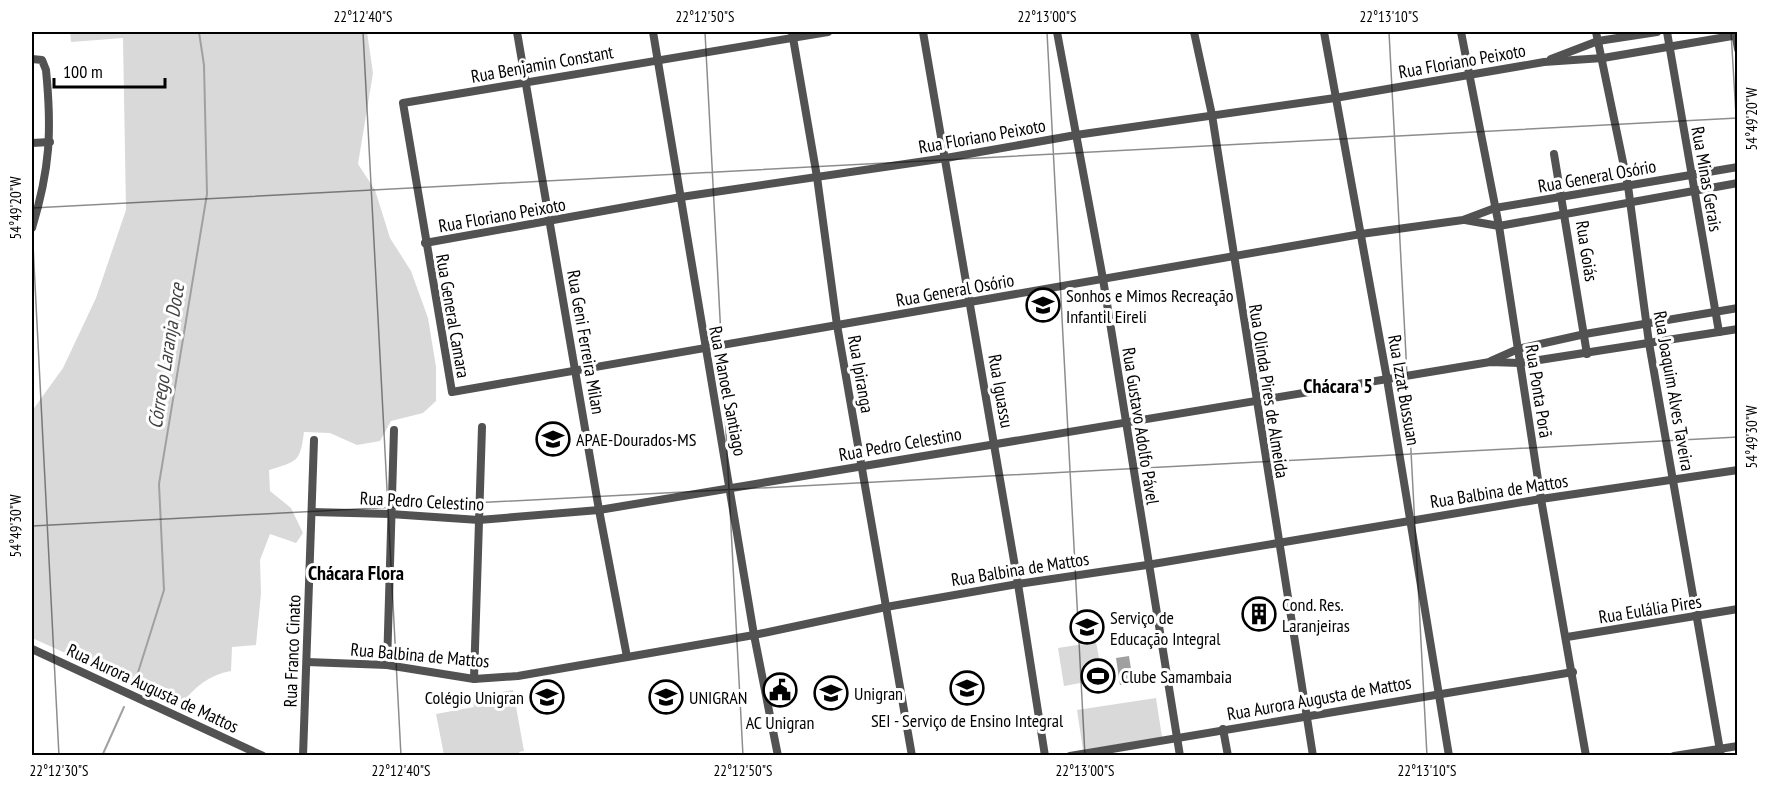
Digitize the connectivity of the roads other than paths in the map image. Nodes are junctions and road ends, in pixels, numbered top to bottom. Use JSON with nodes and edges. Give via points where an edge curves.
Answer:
{"nodes":[{"id":1,"x":517,"y":32,"type":"edge"},
{"id":2,"x":653,"y":32,"type":"edge"},
{"id":3,"x":828,"y":32,"type":"edge"},
{"id":4,"x":923,"y":32,"type":"edge"},
{"id":5,"x":1057,"y":32,"type":"edge"},
{"id":6,"x":1194,"y":32,"type":"edge"},
{"id":7,"x":1324,"y":32,"type":"edge"},
{"id":8,"x":1461,"y":32,"type":"edge"},
{"id":9,"x":1596,"y":32,"type":"edge"},
{"id":10,"x":1657,"y":32,"type":"edge"},
{"id":11,"x":1667,"y":32,"type":"edge"},
{"id":12,"x":1736,"y":34,"type":"edge"},
{"id":13,"x":792,"y":35,"type":"edge"},
{"id":14,"x":1598,"y":41,"type":"junction"},
{"id":15,"x":1670,"y":46,"type":"junction"},
{"id":16,"x":1737,"y":48,"type":"edge"},
{"id":17,"x":658,"y":58,"type":"junction"},
{"id":18,"x":1603,"y":58,"type":"junction"},
{"id":19,"x":32,"y":59,"type":"edge"},
{"id":20,"x":1544,"y":62,"type":"junction"},
{"id":21,"x":1468,"y":74,"type":"junction"},
{"id":22,"x":526,"y":84,"type":"junction"},
{"id":23,"x":1335,"y":98,"type":"junction"},
{"id":24,"x":403,"y":103,"type":"joint"},
{"id":25,"x":1212,"y":115,"type":"junction"},
{"id":26,"x":1076,"y":135,"type":"junction"},
{"id":27,"x":50,"y":142,"type":"junction"},
{"id":28,"x":32,"y":143,"type":"edge"},
{"id":29,"x":1554,"y":154,"type":"dead end"},
{"id":30,"x":946,"y":158,"type":"junction"},
{"id":31,"x":1737,"y":167,"type":"edge"},
{"id":32,"x":1691,"y":175,"type":"junction"},
{"id":33,"x":817,"y":177,"type":"junction"},
{"id":34,"x":1737,"y":183,"type":"edge"},
{"id":35,"x":1628,"y":186,"type":"junction"},
{"id":36,"x":1694,"y":191,"type":"junction"},
{"id":37,"x":681,"y":197,"type":"junction"},
{"id":38,"x":1562,"y":198,"type":"junction"},
{"id":39,"x":1630,"y":201,"type":"junction"},
{"id":40,"x":1495,"y":208,"type":"junction"},
{"id":41,"x":1565,"y":214,"type":"junction"},
{"id":42,"x":1463,"y":220,"type":"junction"},
{"id":43,"x":551,"y":222,"type":"junction"},
{"id":44,"x":1499,"y":226,"type":"junction"},
{"id":45,"x":32,"y":227,"type":"edge"},
{"id":46,"x":1361,"y":234,"type":"junction"},
{"id":47,"x":424,"y":243,"type":"junction"},
{"id":48,"x":1232,"y":257,"type":"junction"},
{"id":49,"x":1102,"y":279,"type":"junction"},
{"id":50,"x":971,"y":302,"type":"junction"},
{"id":51,"x":1737,"y":308,"type":"edge"},
{"id":52,"x":1715,"y":312,"type":"junction"},
{"id":53,"x":1647,"y":325,"type":"junction"},
{"id":54,"x":837,"y":326,"type":"junction"},
{"id":55,"x":1737,"y":329,"type":"edge"},
{"id":56,"x":1719,"y":332,"type":"junction"},
{"id":57,"x":1585,"y":334,"type":"junction"},
{"id":58,"x":1649,"y":343,"type":"junction"},
{"id":59,"x":706,"y":348,"type":"junction"},
{"id":60,"x":1518,"y":349,"type":"junction"},
{"id":61,"x":1587,"y":354,"type":"junction"},
{"id":62,"x":1490,"y":362,"type":"junction"},
{"id":63,"x":1520,"y":363,"type":"junction"},
{"id":64,"x":576,"y":371,"type":"junction"},
{"id":65,"x":1388,"y":379,"type":"junction"},
{"id":66,"x":452,"y":392,"type":"joint"},
{"id":67,"x":1255,"y":400,"type":"junction"},
{"id":68,"x":1126,"y":421,"type":"junction"},
{"id":69,"x":482,"y":427,"type":"dead end"},
{"id":70,"x":394,"y":430,"type":"dead end"},
{"id":71,"x":314,"y":440,"type":"dead end"},
{"id":72,"x":994,"y":442,"type":"junction"},
{"id":73,"x":862,"y":466,"type":"junction"},
{"id":74,"x":1737,"y":470,"type":"edge"},
{"id":75,"x":1674,"y":478,"type":"junction"},
{"id":76,"x":731,"y":489,"type":"junction"},
{"id":77,"x":1541,"y":499,"type":"junction"},
{"id":78,"x":599,"y":510,"type":"junction"},
{"id":79,"x":312,"y":512,"type":"junction"},
{"id":80,"x":390,"y":514,"type":"junction"},
{"id":81,"x":479,"y":520,"type":"junction"},
{"id":82,"x":1412,"y":521,"type":"junction"},
{"id":83,"x":1278,"y":544,"type":"junction"},
{"id":84,"x":1147,"y":566,"type":"junction"},
{"id":85,"x":1018,"y":584,"type":"junction"},
{"id":86,"x":886,"y":607,"type":"junction"},
{"id":87,"x":1737,"y":609,"type":"edge"},
{"id":88,"x":1697,"y":617,"type":"junction"},
{"id":89,"x":754,"y":635,"type":"junction"},
{"id":90,"x":1567,"y":637,"type":"junction"},
{"id":91,"x":32,"y":649,"type":"edge"},
{"id":92,"x":627,"y":657,"type":"junction"},
{"id":93,"x":307,"y":662,"type":"junction"},
{"id":94,"x":387,"y":665,"type":"junction"},
{"id":95,"x":1573,"y":672,"type":"junction"},
{"id":96,"x":474,"y":679,"type":"junction"},
{"id":97,"x":1440,"y":693,"type":"junction"},
{"id":98,"x":1306,"y":716,"type":"junction"},
{"id":99,"x":1223,"y":729,"type":"junction"},
{"id":100,"x":1177,"y":739,"type":"junction"},
{"id":101,"x":1737,"y":746,"type":"edge"},
{"id":102,"x":1720,"y":752,"type":"edge"},
{"id":103,"x":263,"y":756,"type":"edge"},
{"id":104,"x":303,"y":756,"type":"edge"},
{"id":105,"x":778,"y":756,"type":"edge"},
{"id":106,"x":912,"y":756,"type":"edge"},
{"id":107,"x":1045,"y":756,"type":"edge"},
{"id":108,"x":1070,"y":756,"type":"edge"},
{"id":109,"x":1180,"y":756,"type":"edge"},
{"id":110,"x":1228,"y":756,"type":"edge"},
{"id":111,"x":1313,"y":756,"type":"edge"},
{"id":112,"x":1449,"y":756,"type":"edge"},
{"id":113,"x":1586,"y":756,"type":"edge"},
{"id":114,"x":1674,"y":756,"type":"edge"}],
"edges":[{"from":1,"to":22,"type":"street","name":"Rua Geni Ferreira Milan"},
{"from":2,"to":17,"type":"street","name":"Rua Manoel Santiago"},
{"from":3,"to":13,"type":"street","name":"Rua Benjamin Constant"},
{"from":4,"to":30,"type":"street","name":"Rua Iguassu"},
{"from":5,"to":26,"type":"street","name":"Rua Gustavo Adolfo Pável"},
{"from":6,"to":25,"type":"street","name":"Rua Olinda Pires de Almeida"},
{"from":7,"to":23,"type":"street","name":"Rua Izzat Bussuan"},
{"from":8,"to":21,"type":"street","name":"Rua Ponta Porã"},
{"from":9,"to":14,"type":"street","name":"Rua Joaquim Alves Taveira"},
{"from":10,"to":14,"type":"street","name":"Rua Floriano Peixoto"},
{"from":11,"to":15,"type":"street","name":"Rua Minas Gerais"},
{"from":12,"to":15,"type":"street","name":"Rua Floriano Peixoto"},
{"from":12,"to":16,"type":"street"},
{"from":13,"to":17,"type":"street","name":"Rua Benjamin Constant"},
{"from":13,"to":33,"type":"street","name":"Rua Ipiranga"},
{"from":14,"to":18,"type":"street","name":"Rua Joaquim Alves Taveira"},
{"from":14,"to":20,"type":"street","name":"Rua Floriano Peixoto"},
{"from":15,"to":18,"type":"street","name":"Rua Floriano Peixoto"},
{"from":15,"to":32,"type":"street","name":"Rua Minas Gerais"},
{"from":17,"to":22,"type":"street","name":"Rua Benjamin Constant"},
{"from":17,"to":37,"type":"street","name":"Rua Manoel Santiago"},
{"from":18,"to":20,"type":"street","name":"Rua Floriano Peixoto"},
{"from":18,"to":35,"type":"street","name":"Rua Joaquim Alves Taveira"},
{"from":19,"to":27,"type":"street","via":[[42,60],[47,81]]},
{"from":20,"to":21,"type":"street","name":"Rua Floriano Peixoto"},
{"from":21,"to":23,"type":"street","name":"Rua Floriano Peixoto"},
{"from":21,"to":40,"type":"street","name":"Rua Ponta Porã"},
{"from":22,"to":24,"type":"street","name":"Rua Benjamin Constant"},
{"from":22,"to":43,"type":"street","name":"Rua Geni Ferreira Milan"},
{"from":23,"to":25,"type":"street","name":"Rua Floriano Peixoto"},
{"from":23,"to":46,"type":"street","name":"Rua Izzat Bussuan"},
{"from":24,"to":47,"type":"street","name":"Rua General Camara"},
{"from":25,"to":26,"type":"street","name":"Rua Floriano Peixoto"},
{"from":25,"to":48,"type":"street","name":"Rua Olinda Pires de Almeida"},
{"from":26,"to":30,"type":"street","name":"Rua Floriano Peixoto"},
{"from":26,"to":49,"type":"street","name":"Rua Gustavo Adolfo Pável"},
{"from":27,"to":28,"type":"street"},
{"from":27,"to":45,"type":"street"},
{"from":29,"to":38,"type":"street","name":"Rua Goiás"},
{"from":30,"to":33,"type":"street","name":"Rua Floriano Peixoto"},
{"from":30,"to":50,"type":"street","name":"Rua Iguassu"},
{"from":31,"to":32,"type":"street","name":"Rua General Osório"},
{"from":32,"to":35,"type":"street","name":"Rua General Osório"},
{"from":32,"to":36,"type":"street","name":"Rua Minas Gerais"},
{"from":33,"to":37,"type":"street","name":"Rua Floriano Peixoto"},
{"from":33,"to":54,"type":"street","name":"Rua Ipiranga"},
{"from":34,"to":36,"type":"street","name":"Rua General Osório"},
{"from":35,"to":38,"type":"street","name":"Rua General Osório"},
{"from":35,"to":39,"type":"street","name":"Rua Joaquim Alves Taveira"},
{"from":36,"to":39,"type":"street","name":"Rua General Osório"},
{"from":36,"to":52,"type":"street","name":"Rua Minas Gerais"},
{"from":37,"to":43,"type":"street","name":"Rua Floriano Peixoto"},
{"from":37,"to":59,"type":"street","name":"Rua Manoel Santiago"},
{"from":38,"to":40,"type":"street","name":"Rua General Osório"},
{"from":38,"to":41,"type":"street","name":"Rua Goiás"},
{"from":39,"to":41,"type":"street","name":"Rua General Osório"},
{"from":39,"to":53,"type":"street","name":"Rua Joaquim Alves Taveira"},
{"from":40,"to":42,"type":"street","name":"Rua General Osório"},
{"from":40,"to":44,"type":"street","name":"Rua Ponta Porã"},
{"from":41,"to":44,"type":"street","name":"Rua General Osório"},
{"from":41,"to":57,"type":"street","name":"Rua Goiás"},
{"from":42,"to":44,"type":"street","name":"Rua General Osório"},
{"from":42,"to":46,"type":"street","name":"Rua General Osório"},
{"from":43,"to":47,"type":"street","name":"Rua Floriano Peixoto"},
{"from":43,"to":64,"type":"street","name":"Rua Geni Ferreira Milan"},
{"from":44,"to":60,"type":"street","name":"Rua Ponta Porã"},
{"from":46,"to":48,"type":"street","name":"Rua General Osório"},
{"from":46,"to":65,"type":"street","name":"Rua Izzat Bussuan"},
{"from":47,"to":66,"type":"street","name":"Rua General Camara"},
{"from":48,"to":49,"type":"street","name":"Rua General Osório"},
{"from":48,"to":67,"type":"street","name":"Rua Olinda Pires de Almeida"},
{"from":49,"to":50,"type":"street","name":"Rua General Osório"},
{"from":49,"to":68,"type":"street","name":"Rua Gustavo Adolfo Pável"},
{"from":50,"to":54,"type":"street","name":"Rua General Osório"},
{"from":50,"to":72,"type":"street","name":"Rua Iguassu"},
{"from":51,"to":52,"type":"street","name":"Rua Pedro Celestino"},
{"from":52,"to":53,"type":"street","name":"Rua Pedro Celestino"},
{"from":52,"to":56,"type":"street","name":"Rua Minas Gerais"},
{"from":53,"to":57,"type":"street","name":"Rua Pedro Celestino"},
{"from":53,"to":58,"type":"street","name":"Rua Joaquim Alves Taveira"},
{"from":54,"to":59,"type":"street","name":"Rua General Osório"},
{"from":54,"to":73,"type":"street","name":"Rua Ipiranga"},
{"from":55,"to":56,"type":"street","name":"Rua Pedro Celestino"},
{"from":56,"to":58,"type":"street","name":"Rua Pedro Celestino"},
{"from":57,"to":60,"type":"street","name":"Rua Pedro Celestino"},
{"from":57,"to":61,"type":"street","name":"Rua Goiás"},
{"from":58,"to":61,"type":"street","name":"Rua Pedro Celestino"},
{"from":58,"to":75,"type":"street","name":"Rua Joaquim Alves Taveira"},
{"from":59,"to":64,"type":"street","name":"Rua General Osório"},
{"from":59,"to":76,"type":"street","name":"Rua Manoel Santiago"},
{"from":60,"to":62,"type":"street","name":"Rua Pedro Celestino"},
{"from":60,"to":63,"type":"street","name":"Rua Ponta Porã"},
{"from":61,"to":63,"type":"street","name":"Rua Pedro Celestino"},
{"from":62,"to":63,"type":"street","name":"Rua Pedro Celestino"},
{"from":62,"to":65,"type":"street","name":"Rua Pedro Celestino"},
{"from":63,"to":77,"type":"street","name":"Rua Ponta Porã"},
{"from":64,"to":66,"type":"street","name":"Rua General Osório"},
{"from":64,"to":78,"type":"street","name":"Rua Geni Ferreira Milan"},
{"from":65,"to":67,"type":"street","name":"Rua Pedro Celestino"},
{"from":65,"to":82,"type":"street","name":"Rua Izzat Bussuan"},
{"from":67,"to":68,"type":"street","name":"Rua Pedro Celestino"},
{"from":67,"to":83,"type":"street","name":"Rua Olinda Pires de Almeida"},
{"from":68,"to":72,"type":"street","name":"Rua Pedro Celestino"},
{"from":68,"to":84,"type":"street","name":"Rua Gustavo Adolfo Pável"},
{"from":69,"to":81,"type":"street"},
{"from":70,"to":80,"type":"street"},
{"from":71,"to":79,"type":"street","name":"Rua Franco Cinato"},
{"from":72,"to":73,"type":"street","name":"Rua Pedro Celestino"},
{"from":72,"to":85,"type":"street","name":"Rua Iguassu"},
{"from":73,"to":76,"type":"street","name":"Rua Pedro Celestino"},
{"from":73,"to":86,"type":"street","name":"Rua Ipiranga"},
{"from":74,"to":75,"type":"street","name":"Rua Balbina de Mattos"},
{"from":75,"to":77,"type":"street","name":"Rua Balbina de Mattos"},
{"from":75,"to":88,"type":"street","name":"Rua Joaquim Alves Taveira"},
{"from":76,"to":78,"type":"street","name":"Rua Pedro Celestino"},
{"from":76,"to":89,"type":"street","name":"Rua Manoel Santiago"},
{"from":77,"to":82,"type":"street","name":"Rua Balbina de Mattos"},
{"from":77,"to":90,"type":"street","name":"Rua Ponta Porã"},
{"from":78,"to":81,"type":"street","name":"Rua Pedro Celestino"},
{"from":78,"to":92,"type":"street","name":"Rua Geni Ferreira Milan"},
{"from":79,"to":80,"type":"street","name":"Rua Pedro Celestino"},
{"from":79,"to":93,"type":"street","name":"Rua Franco Cinato"},
{"from":80,"to":81,"type":"street","name":"Rua Pedro Celestino"},
{"from":80,"to":94,"type":"street"},
{"from":81,"to":96,"type":"street"},
{"from":82,"to":83,"type":"street","name":"Rua Balbina de Mattos"},
{"from":82,"to":97,"type":"street","name":"Rua Izzat Bussuan"},
{"from":83,"to":84,"type":"street","name":"Rua Balbina de Mattos"},
{"from":83,"to":98,"type":"street","name":"Rua Olinda Pires de Almeida"},
{"from":84,"to":85,"type":"street","name":"Rua Balbina de Mattos"},
{"from":84,"to":100,"type":"street","name":"Rua Gustavo Adolfo Pável"},
{"from":85,"to":86,"type":"street","name":"Rua Balbina de Mattos"},
{"from":85,"to":107,"type":"street","name":"Rua Iguassu"},
{"from":86,"to":89,"type":"street","name":"Rua Balbina de Mattos"},
{"from":86,"to":106,"type":"street","name":"Rua Ipiranga"},
{"from":87,"to":88,"type":"street","name":"Rua Eulália Pires"},
{"from":88,"to":90,"type":"street","name":"Rua Eulália Pires"},
{"from":88,"to":102,"type":"street","name":"Rua Joaquim Alves Taveira"},
{"from":89,"to":92,"type":"street","name":"Rua Balbina de Mattos"},
{"from":89,"to":105,"type":"street","name":"Rua Manoel Santiago"},
{"from":90,"to":95,"type":"street","name":"Rua Ponta Porã"},
{"from":91,"to":103,"type":"street","name":"Rua Aurora Augusta de Mattos"},
{"from":92,"to":96,"type":"street","name":"Rua Balbina de Mattos","via":[[518,676]]},
{"from":93,"to":94,"type":"street","name":"Rua Balbina de Mattos"},
{"from":93,"to":104,"type":"street","name":"Rua Franco Cinato"},
{"from":94,"to":96,"type":"street","name":"Rua Balbina de Mattos"},
{"from":95,"to":97,"type":"street","name":"Rua Aurora Augusta de Mattos"},
{"from":95,"to":113,"type":"street","name":"Rua Ponta Porã"},
{"from":97,"to":98,"type":"street","name":"Rua Aurora Augusta de Mattos"},
{"from":97,"to":112,"type":"street","name":"Rua Izzat Bussuan"},
{"from":98,"to":99,"type":"street","name":"Rua Aurora Augusta de Mattos"},
{"from":98,"to":111,"type":"street","name":"Rua Olinda Pires de Almeida"},
{"from":99,"to":100,"type":"street","name":"Rua Aurora Augusta de Mattos"},
{"from":99,"to":110,"type":"street"},
{"from":100,"to":108,"type":"street","name":"Rua Aurora Augusta de Mattos"},
{"from":100,"to":109,"type":"street","name":"Rua Gustavo Adolfo Pável"},
{"from":101,"to":102,"type":"street"},
{"from":102,"to":114,"type":"street"}]}
